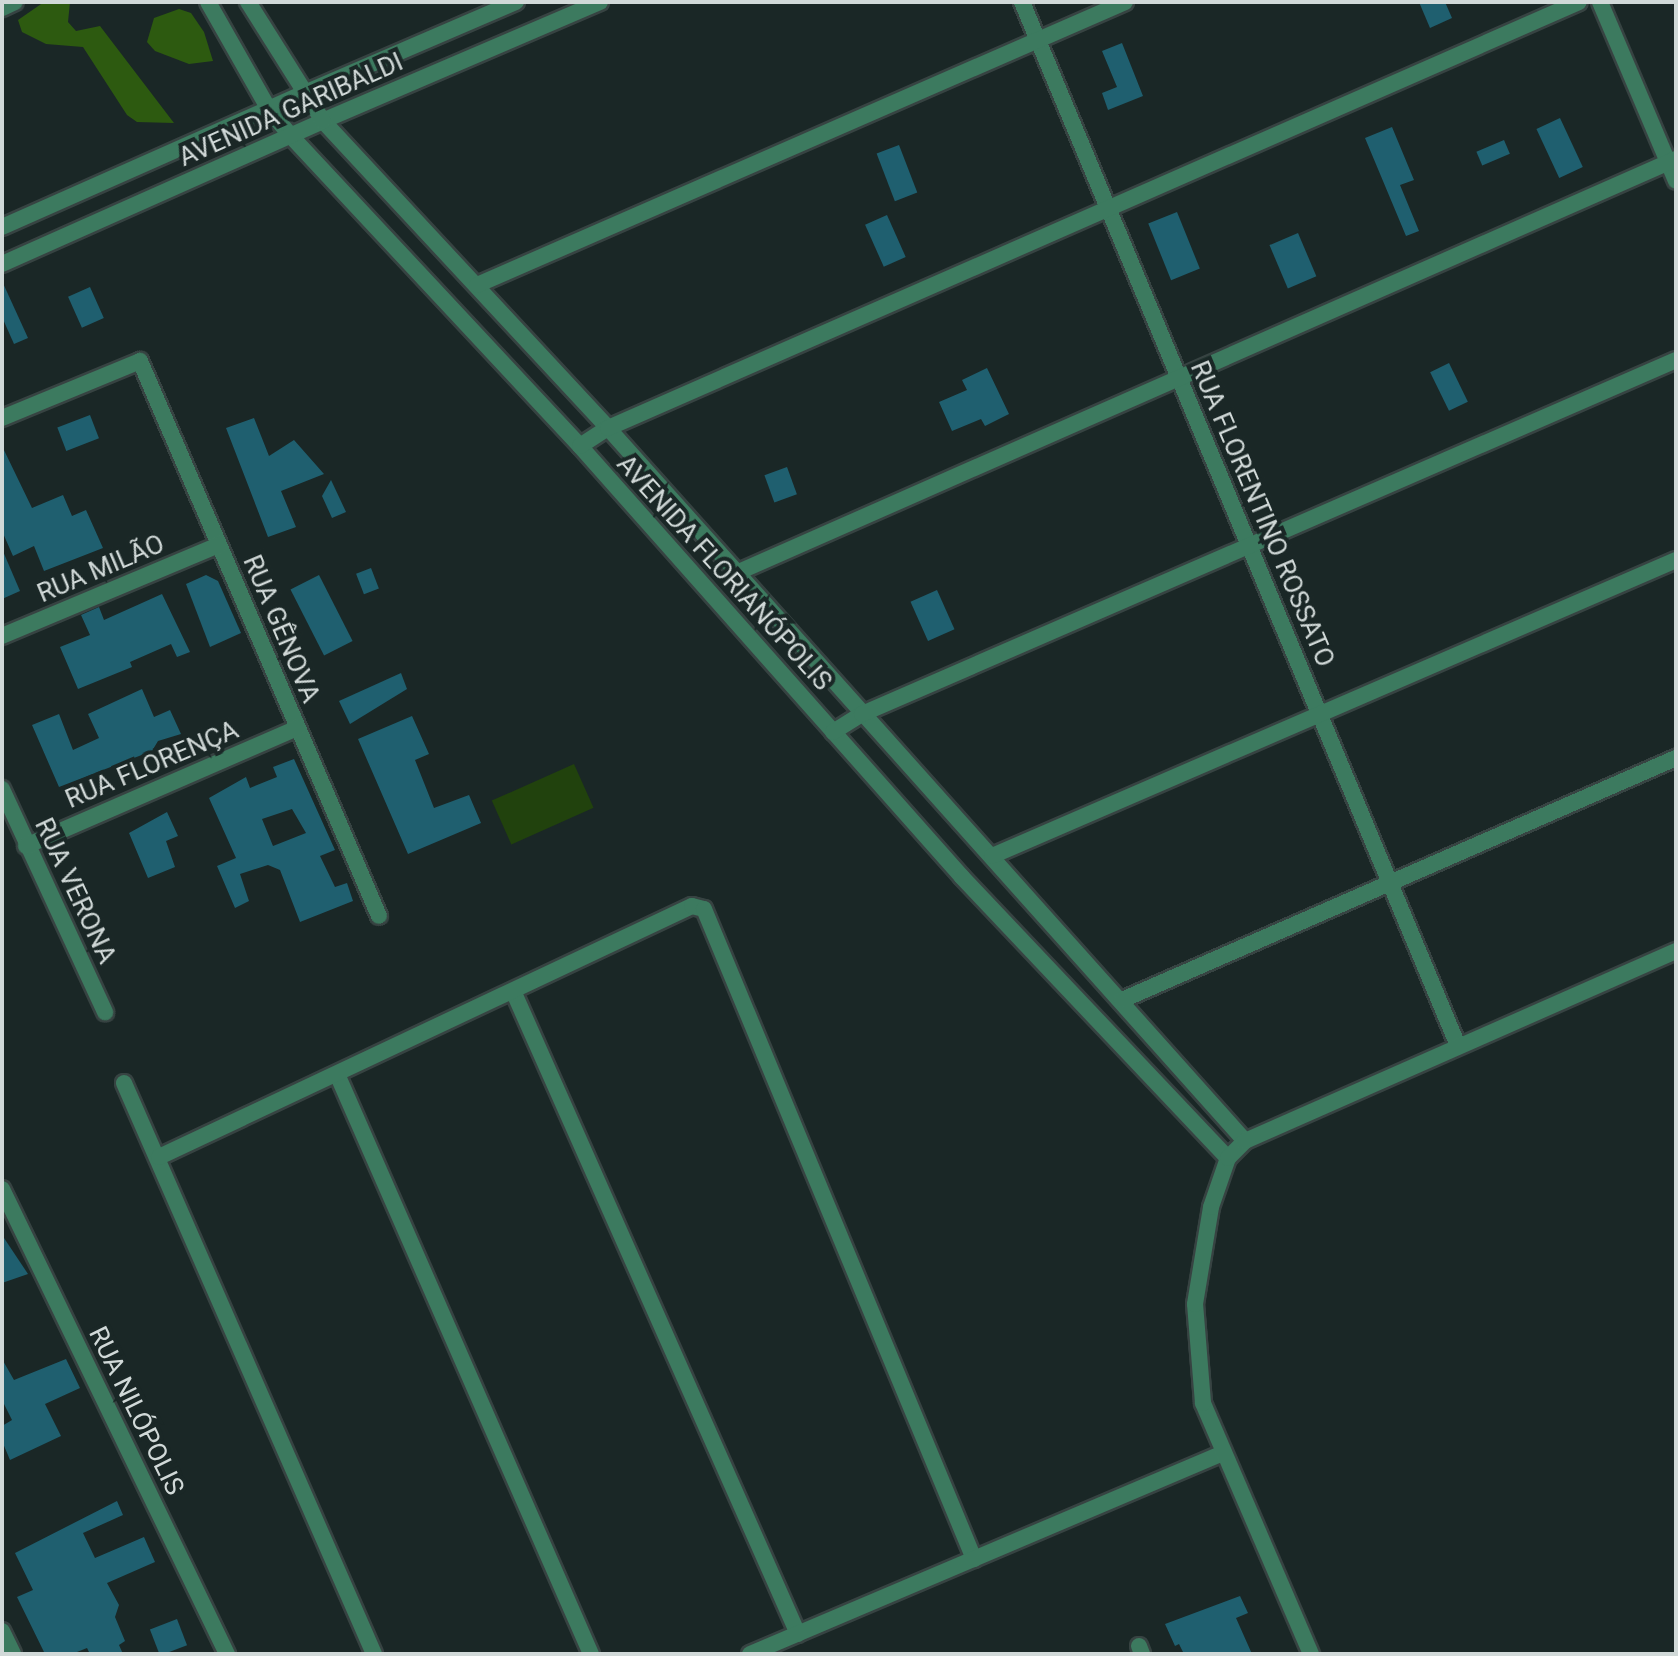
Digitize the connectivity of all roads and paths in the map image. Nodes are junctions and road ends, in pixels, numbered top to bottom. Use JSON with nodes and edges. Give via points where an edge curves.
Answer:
{"nodes":[{"id":1,"x":15,"y":2,"type":"edge"},
{"id":2,"x":208,"y":2,"type":"edge"},
{"id":3,"x":248,"y":2,"type":"edge"},
{"id":4,"x":516,"y":2,"type":"edge"},
{"id":5,"x":600,"y":2,"type":"edge"},
{"id":6,"x":1022,"y":2,"type":"edge"},
{"id":7,"x":1125,"y":2,"type":"edge"},
{"id":8,"x":1579,"y":2,"type":"edge"},
{"id":9,"x":1600,"y":2,"type":"edge"},
{"id":10,"x":2,"y":8,"type":"edge"},
{"id":11,"x":1037,"y":40,"type":"junction"},
{"id":12,"x":302,"y":94,"type":"junction"},
{"id":13,"x":270,"y":111,"type":"junction"},
{"id":14,"x":323,"y":121,"type":"junction"},
{"id":15,"x":290,"y":135,"type":"junction"},
{"id":16,"x":1672,"y":160,"type":"edge"},
{"id":17,"x":1676,"y":181,"type":"edge"},
{"id":18,"x":1108,"y":209,"type":"junction"},
{"id":19,"x":2,"y":227,"type":"edge"},
{"id":20,"x":2,"y":264,"type":"edge"},
{"id":21,"x":477,"y":285,"type":"junction"},
{"id":22,"x":1676,"y":360,"type":"edge"},
{"id":23,"x":1179,"y":378,"type":"junction"},
{"id":24,"x":2,"y":418,"type":"edge"},
{"id":25,"x":608,"y":428,"type":"junction"},
{"id":26,"x":580,"y":446,"type":"junction"},
{"id":27,"x":219,"y":545,"type":"junction"},
{"id":28,"x":1250,"y":547,"type":"junction"},
{"id":29,"x":1676,"y":560,"type":"edge"},
{"id":30,"x":734,"y":574,"type":"junction"},
{"id":31,"x":2,"y":636,"type":"edge"},
{"id":32,"x":862,"y":714,"type":"junction"},
{"id":33,"x":1320,"y":714,"type":"junction"},
{"id":34,"x":298,"y":728,"type":"junction"},
{"id":35,"x":833,"y":732,"type":"junction"},
{"id":36,"x":1676,"y":758,"type":"edge"},
{"id":37,"x":2,"y":789,"type":"edge"},
{"id":38,"x":26,"y":846,"type":"junction"},
{"id":39,"x":992,"y":856,"type":"junction"},
{"id":40,"x":1390,"y":883,"type":"junction"},
{"id":41,"x":379,"y":916,"type":"dead end"},
{"id":42,"x":1676,"y":951,"type":"edge"},
{"id":43,"x":514,"y":993,"type":"junction"},
{"id":44,"x":1122,"y":1000,"type":"junction"},
{"id":45,"x":105,"y":1012,"type":"dead end"},
{"id":46,"x":1458,"y":1046,"type":"junction"},
{"id":47,"x":337,"y":1074,"type":"junction"},
{"id":48,"x":124,"y":1083,"type":"dead end"},
{"id":49,"x":1245,"y":1141,"type":"junction"},
{"id":50,"x":159,"y":1157,"type":"junction"},
{"id":51,"x":1228,"y":1158,"type":"junction"},
{"id":52,"x":2,"y":1189,"type":"edge"},
{"id":53,"x":1223,"y":1453,"type":"junction"},
{"id":54,"x":974,"y":1559,"type":"junction"},
{"id":55,"x":2,"y":1631,"type":"edge"},
{"id":56,"x":798,"y":1634,"type":"junction"},
{"id":57,"x":13,"y":1654,"type":"edge"},
{"id":58,"x":227,"y":1654,"type":"edge"},
{"id":59,"x":374,"y":1654,"type":"edge"},
{"id":60,"x":591,"y":1654,"type":"edge"},
{"id":61,"x":750,"y":1654,"type":"edge"},
{"id":62,"x":1311,"y":1654,"type":"edge"}],
"edges":[{"from":1,"to":10,"type":"street"},
{"from":2,"to":13,"type":"street","name":"AVENIDA FLORIANÓPOLIS"},
{"from":3,"to":12,"type":"street","name":"AVENIDA FLORIANÓPOLIS"},
{"from":4,"to":12,"type":"street","name":"AVENIDA GARIBALDI"},
{"from":5,"to":14,"type":"street","name":"AVENIDA GARIBALDI"},
{"from":6,"to":11,"type":"street","name":"RUA FLORENTINO ROSSATO"},
{"from":7,"to":11,"type":"street"},
{"from":8,"to":18,"type":"street"},
{"from":9,"to":16,"type":"street"},
{"from":11,"to":18,"type":"street","name":"RUA FLORENTINO ROSSATO"},
{"from":11,"to":21,"type":"street"},
{"from":12,"to":13,"type":"street","name":"AVENIDA GARIBALDI"},
{"from":12,"to":14,"type":"street","name":"AVENIDA FLORIANÓPOLIS"},
{"from":13,"to":15,"type":"street","name":"AVENIDA FLORIANÓPOLIS"},
{"from":13,"to":19,"type":"street","name":"AVENIDA GARIBALDI"},
{"from":14,"to":15,"type":"street","name":"AVENIDA GARIBALDI"},
{"from":14,"to":21,"type":"street","name":"AVENIDA FLORIANÓPOLIS"},
{"from":15,"to":20,"type":"street","name":"AVENIDA GARIBALDI"},
{"from":15,"to":26,"type":"street","name":"AVENIDA FLORIANÓPOLIS"},
{"from":16,"to":17,"type":"street"},
{"from":16,"to":23,"type":"street"},
{"from":18,"to":23,"type":"street","name":"RUA FLORENTINO ROSSATO"},
{"from":18,"to":25,"type":"street"},
{"from":21,"to":25,"type":"street","name":"AVENIDA FLORIANÓPOLIS"},
{"from":22,"to":28,"type":"street"},
{"from":23,"to":28,"type":"street","name":"RUA FLORENTINO ROSSATO"},
{"from":23,"to":30,"type":"street"},
{"from":24,"to":27,"type":"street","name":"RUA GÊNOVA","via":[[140,361]]},
{"from":25,"to":26,"type":"street"},
{"from":25,"to":30,"type":"street","name":"AVENIDA FLORIANÓPOLIS"},
{"from":26,"to":35,"type":"street","name":"AVENIDA FLORIANÓPOLIS"},
{"from":27,"to":31,"type":"street","name":"RUA MILÃO"},
{"from":27,"to":34,"type":"street","name":"RUA GÊNOVA"},
{"from":28,"to":32,"type":"street"},
{"from":28,"to":33,"type":"street","name":"RUA FLORENTINO ROSSATO"},
{"from":29,"to":33,"type":"street"},
{"from":30,"to":32,"type":"street","name":"AVENIDA FLORIANÓPOLIS"},
{"from":32,"to":35,"type":"street"},
{"from":32,"to":39,"type":"street","name":"AVENIDA FLORIANÓPOLIS"},
{"from":33,"to":39,"type":"street"},
{"from":33,"to":40,"type":"street","name":"RUA FLORENTINO ROSSATO"},
{"from":34,"to":38,"type":"street","name":"RUA FLORENÇA"},
{"from":34,"to":41,"type":"street","name":"RUA GÊNOVA"},
{"from":35,"to":51,"type":"street","name":"AVENIDA FLORIANÓPOLIS"},
{"from":36,"to":40,"type":"street"},
{"from":37,"to":38,"type":"street","name":"RUA VERONA"},
{"from":38,"to":45,"type":"street","name":"RUA VERONA"},
{"from":39,"to":44,"type":"street","name":"AVENIDA FLORIANÓPOLIS"},
{"from":40,"to":44,"type":"street"},
{"from":40,"to":46,"type":"street","name":"RUA FLORENTINO ROSSATO"},
{"from":42,"to":46,"type":"street"},
{"from":43,"to":47,"type":"street"},
{"from":43,"to":54,"type":"street","via":[[692,906],[710,915]]},
{"from":43,"to":56,"type":"street"},
{"from":44,"to":49,"type":"street","name":"AVENIDA FLORIANÓPOLIS"},
{"from":46,"to":49,"type":"street"},
{"from":47,"to":50,"type":"street"},
{"from":47,"to":60,"type":"street"},
{"from":48,"to":50,"type":"street"},
{"from":49,"to":51,"type":"street"},
{"from":50,"to":59,"type":"street"},
{"from":51,"to":53,"type":"street","via":[[1211,1207],[1195,1304],[1203,1403]]},
{"from":52,"to":58,"type":"street","name":"RUA NILÓPOLIS"},
{"from":53,"to":54,"type":"street"},
{"from":53,"to":62,"type":"street"},
{"from":54,"to":56,"type":"street"},
{"from":55,"to":57,"type":"street"},
{"from":56,"to":61,"type":"street"}]}
